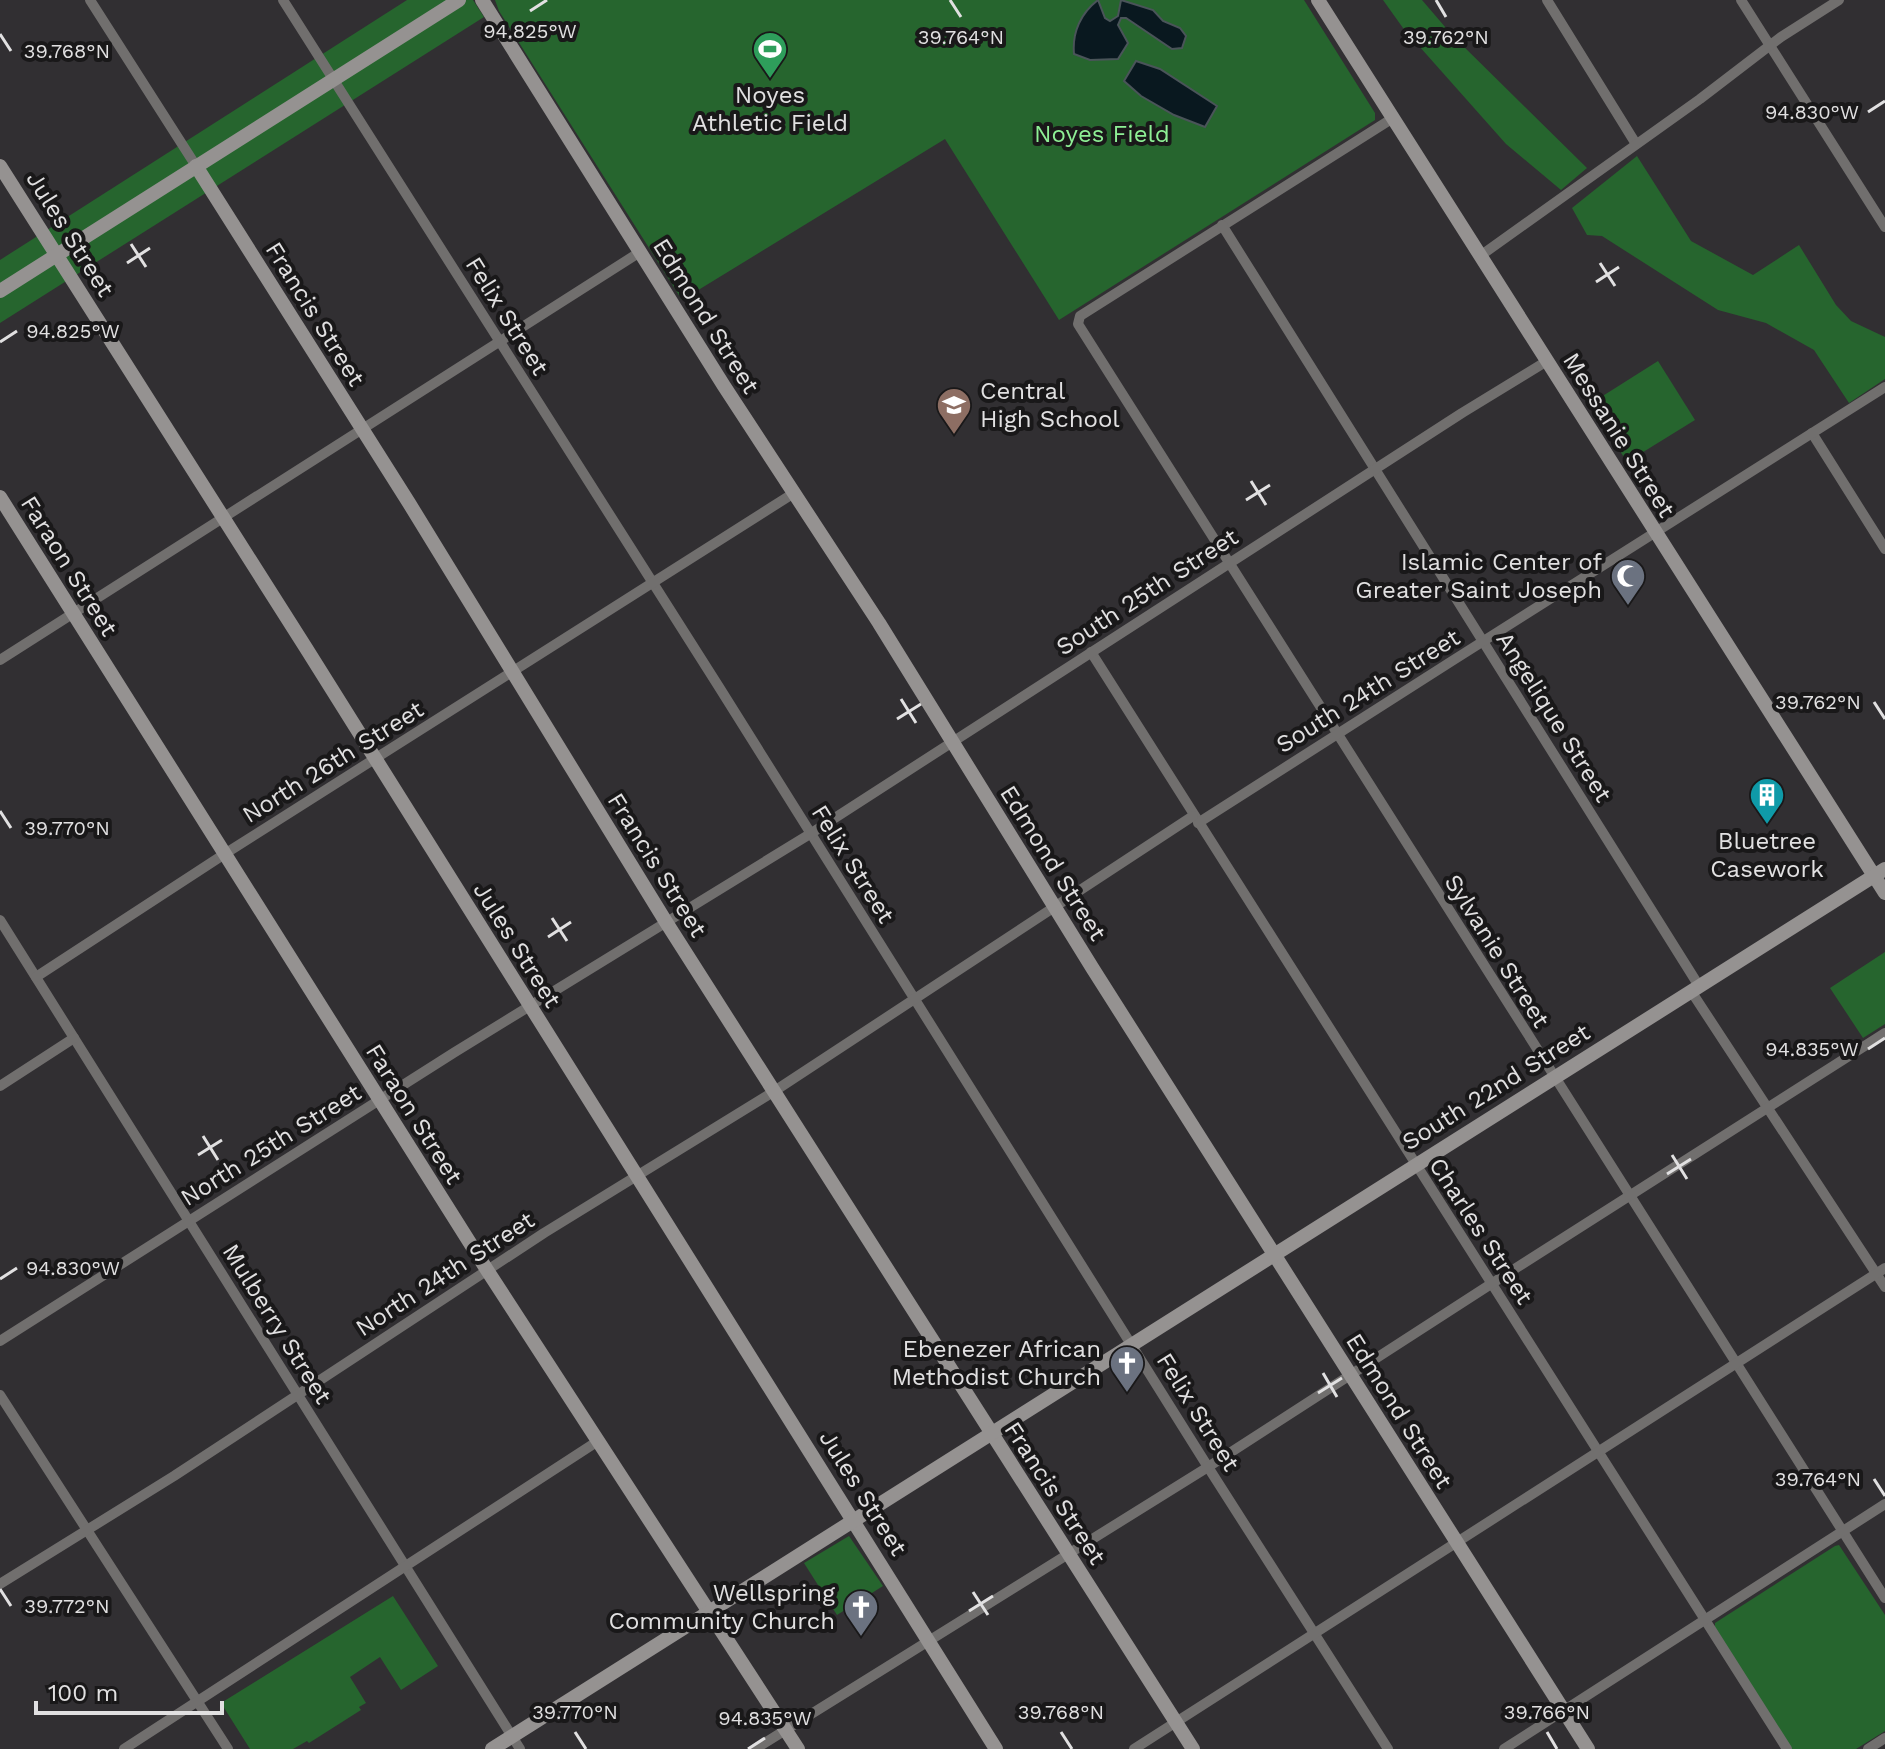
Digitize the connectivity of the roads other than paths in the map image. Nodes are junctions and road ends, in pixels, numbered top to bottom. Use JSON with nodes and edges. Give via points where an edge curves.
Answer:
{"nodes":[{"id":1,"x":90,"y":0,"type":"edge"},
{"id":2,"x":283,"y":0,"type":"edge"},
{"id":3,"x":459,"y":0,"type":"edge"},
{"id":4,"x":482,"y":0,"type":"edge"},
{"id":5,"x":1318,"y":0,"type":"edge"},
{"id":6,"x":1547,"y":0,"type":"edge"},
{"id":7,"x":1741,"y":0,"type":"edge"},
{"id":8,"x":1839,"y":0,"type":"edge"},
{"id":9,"x":1771,"y":46,"type":"junction"},
{"id":10,"x":333,"y":80,"type":"junction"},
{"id":11,"x":1393,"y":118,"type":"junction"},
{"id":12,"x":1636,"y":144,"type":"junction"},
{"id":13,"x":0,"y":166,"type":"edge"},
{"id":14,"x":196,"y":166,"type":"junction"},
{"id":15,"x":1222,"y":225,"type":"junction"},
{"id":16,"x":1885,"y":227,"type":"edge"},
{"id":17,"x":640,"y":252,"type":"junction"},
{"id":18,"x":56,"y":254,"type":"junction"},
{"id":19,"x":1480,"y":256,"type":"junction"},
{"id":20,"x":0,"y":291,"type":"edge"},
{"id":21,"x":500,"y":341,"type":"junction"},
{"id":22,"x":1547,"y":361,"type":"junction"},
{"id":23,"x":1885,"y":387,"type":"edge"},
{"id":24,"x":362,"y":429,"type":"junction"},
{"id":25,"x":1812,"y":433,"type":"junction"},
{"id":26,"x":1374,"y":470,"type":"junction"},
{"id":27,"x":794,"y":493,"type":"junction"},
{"id":28,"x":0,"y":497,"type":"edge"},
{"id":29,"x":224,"y":518,"type":"junction"},
{"id":30,"x":1655,"y":534,"type":"junction"},
{"id":31,"x":1885,"y":549,"type":"edge"},
{"id":32,"x":1229,"y":563,"type":"junction"},
{"id":33,"x":653,"y":582,"type":"junction"},
{"id":34,"x":73,"y":614,"type":"junction"},
{"id":35,"x":1483,"y":642,"type":"junction"},
{"id":36,"x":1091,"y":652,"type":"junction"},
{"id":37,"x":0,"y":660,"type":"edge"},
{"id":38,"x":512,"y":671,"type":"junction"},
{"id":39,"x":1336,"y":733,"type":"junction"},
{"id":40,"x":953,"y":742,"type":"junction"},
{"id":41,"x":375,"y":759,"type":"junction"},
{"id":42,"x":1195,"y":819,"type":"junction"},
{"id":43,"x":810,"y":834,"type":"junction"},
{"id":44,"x":223,"y":855,"type":"junction"},
{"id":45,"x":1879,"y":872,"type":"edge"},
{"id":46,"x":1885,"y":893,"type":"edge"},
{"id":47,"x":1055,"y":907,"type":"junction"},
{"id":48,"x":0,"y":920,"type":"edge"},
{"id":49,"x":666,"y":922,"type":"junction"},
{"id":50,"x":36,"y":977,"type":"junction"},
{"id":51,"x":1695,"y":988,"type":"junction"},
{"id":52,"x":914,"y":1000,"type":"junction"},
{"id":53,"x":529,"y":1006,"type":"junction"},
{"id":54,"x":1885,"y":1033,"type":"edge"},
{"id":55,"x":74,"y":1038,"type":"junction"},
{"id":56,"x":1553,"y":1078,"type":"junction"},
{"id":57,"x":0,"y":1086,"type":"edge"},
{"id":58,"x":773,"y":1092,"type":"junction"},
{"id":59,"x":379,"y":1100,"type":"junction"},
{"id":60,"x":1768,"y":1109,"type":"junction"},
{"id":61,"x":1414,"y":1164,"type":"junction"},
{"id":62,"x":636,"y":1177,"type":"junction"},
{"id":63,"x":1629,"y":1197,"type":"junction"},
{"id":64,"x":189,"y":1221,"type":"junction"},
{"id":65,"x":1274,"y":1254,"type":"junction"},
{"id":66,"x":487,"y":1270,"type":"junction"},
{"id":67,"x":1881,"y":1270,"type":"edge"},
{"id":68,"x":1491,"y":1284,"type":"junction"},
{"id":69,"x":1885,"y":1287,"type":"edge"},
{"id":70,"x":0,"y":1341,"type":"edge"},
{"id":71,"x":1133,"y":1345,"type":"junction"},
{"id":72,"x":1735,"y":1364,"type":"junction"},
{"id":73,"x":1350,"y":1375,"type":"junction"},
{"id":74,"x":298,"y":1394,"type":"junction"},
{"id":75,"x":0,"y":1395,"type":"edge"},
{"id":76,"x":990,"y":1434,"type":"junction"},
{"id":77,"x":598,"y":1441,"type":"junction"},
{"id":78,"x":1598,"y":1452,"type":"junction"},
{"id":79,"x":1208,"y":1467,"type":"junction"},
{"id":80,"x":1885,"y":1504,"type":"edge"},
{"id":81,"x":853,"y":1519,"type":"junction"},
{"id":82,"x":87,"y":1529,"type":"junction"},
{"id":83,"x":1843,"y":1531,"type":"junction"},
{"id":84,"x":1457,"y":1542,"type":"junction"},
{"id":85,"x":1067,"y":1553,"type":"junction"},
{"id":86,"x":404,"y":1566,"type":"junction"},
{"id":87,"x":0,"y":1584,"type":"edge"},
{"id":88,"x":1885,"y":1598,"type":"edge"},
{"id":89,"x":710,"y":1611,"type":"junction"},
{"id":90,"x":1705,"y":1620,"type":"junction"},
{"id":91,"x":1315,"y":1634,"type":"junction"},
{"id":92,"x":929,"y":1639,"type":"junction"},
{"id":93,"x":199,"y":1702,"type":"junction"},
{"id":94,"x":1564,"y":1711,"type":"junction"},
{"id":95,"x":1176,"y":1722,"type":"junction"},
{"id":96,"x":786,"y":1730,"type":"junction"},
{"id":97,"x":1885,"y":1738,"type":"edge"},
{"id":98,"x":516,"y":1743,"type":"edge"},
{"id":99,"x":124,"y":1749,"type":"edge"},
{"id":100,"x":228,"y":1749,"type":"edge"},
{"id":101,"x":492,"y":1749,"type":"edge"},
{"id":102,"x":755,"y":1749,"type":"edge"},
{"id":103,"x":798,"y":1749,"type":"edge"},
{"id":104,"x":996,"y":1749,"type":"edge"},
{"id":105,"x":1134,"y":1749,"type":"edge"},
{"id":106,"x":1193,"y":1749,"type":"edge"},
{"id":107,"x":1388,"y":1749,"type":"edge"},
{"id":108,"x":1504,"y":1749,"type":"edge"},
{"id":109,"x":1588,"y":1749,"type":"edge"},
{"id":110,"x":1787,"y":1749,"type":"edge"},
{"id":111,"x":1868,"y":1749,"type":"edge"}],
"edges":[{"from":1,"to":14,"type":"street","name":"Francis Street"},
{"from":2,"to":10,"type":"street","name":"Felix Street"},
{"from":3,"to":10,"type":"street"},
{"from":4,"to":17,"type":"street","name":"Edmond Street"},
{"from":5,"to":11,"type":"street","name":"Messanie Street"},
{"from":6,"to":12,"type":"street"},
{"from":7,"to":9,"type":"street"},
{"from":8,"to":9,"type":"street"},
{"from":9,"to":12,"type":"street"},
{"from":9,"to":16,"type":"street"},
{"from":10,"to":14,"type":"street"},
{"from":10,"to":21,"type":"street","name":"Felix Street"},
{"from":11,"to":15,"type":"street"},
{"from":11,"to":19,"type":"street","name":"Messanie Street"},
{"from":12,"to":19,"type":"street"},
{"from":13,"to":18,"type":"street","name":"Jules Street"},
{"from":14,"to":18,"type":"street"},
{"from":14,"to":24,"type":"street","name":"Francis Street"},
{"from":15,"to":26,"type":"street","name":"Angelique Street"},
{"from":15,"to":32,"type":"street","name":"Sylvanie Street","via":[[1080,316],[1078,324]]},
{"from":17,"to":21,"type":"street"},
{"from":17,"to":27,"type":"street","name":"Edmond Street"},
{"from":18,"to":20,"type":"street"},
{"from":18,"to":29,"type":"street","name":"Jules Street"},
{"from":19,"to":22,"type":"street","name":"Messanie Street"},
{"from":21,"to":24,"type":"street"},
{"from":21,"to":33,"type":"street","name":"Felix Street"},
{"from":22,"to":26,"type":"street","name":"South 25th Street"},
{"from":22,"to":30,"type":"street","name":"Messanie Street"},
{"from":23,"to":25,"type":"street","name":"South 24th Street"},
{"from":24,"to":29,"type":"street"},
{"from":24,"to":38,"type":"street","name":"Francis Street"},
{"from":25,"to":30,"type":"street","name":"South 24th Street"},
{"from":25,"to":31,"type":"street"},
{"from":26,"to":32,"type":"street","name":"South 25th Street"},
{"from":26,"to":35,"type":"street","name":"Angelique Street"},
{"from":27,"to":33,"type":"street","name":"North 26th Street"},
{"from":27,"to":40,"type":"street","name":"Edmond Street"},
{"from":28,"to":34,"type":"street","name":"Faraon Street"},
{"from":29,"to":34,"type":"street"},
{"from":29,"to":41,"type":"street","name":"Jules Street"},
{"from":30,"to":35,"type":"street","name":"South 24th Street"},
{"from":30,"to":45,"type":"street","name":"Messanie Street"},
{"from":32,"to":36,"type":"street","name":"South 25th Street"},
{"from":32,"to":39,"type":"street","name":"Sylvanie Street"},
{"from":33,"to":38,"type":"street","name":"North 26th Street"},
{"from":33,"to":43,"type":"street","name":"Felix Street"},
{"from":34,"to":37,"type":"street"},
{"from":34,"to":44,"type":"street","name":"Faraon Street"},
{"from":35,"to":39,"type":"street","name":"South 24th Street"},
{"from":35,"to":51,"type":"street","name":"Angelique Street"},
{"from":36,"to":40,"type":"street","name":"South 25th Street"},
{"from":36,"to":42,"type":"street","name":"Charles Street"},
{"from":38,"to":41,"type":"street","name":"North 26th Street"},
{"from":38,"to":49,"type":"street","name":"Francis Street"},
{"from":39,"to":42,"type":"street","name":"South 24th Street"},
{"from":39,"to":56,"type":"street","name":"Sylvanie Street"},
{"from":40,"to":43,"type":"street","name":"South 25th Street"},
{"from":40,"to":47,"type":"street","name":"Edmond Street"},
{"from":41,"to":44,"type":"street","name":"North 26th Street"},
{"from":41,"to":53,"type":"street","name":"Jules Street"},
{"from":42,"to":47,"type":"street","name":"South 24th Street"},
{"from":42,"to":61,"type":"street","name":"Charles Street"},
{"from":43,"to":49,"type":"street","name":"North 25th Street"},
{"from":43,"to":52,"type":"street","name":"Felix Street"},
{"from":44,"to":50,"type":"street","name":"North 26th Street"},
{"from":44,"to":59,"type":"street","name":"Faraon Street"},
{"from":45,"to":46,"type":"street","name":"Messanie Street"},
{"from":45,"to":51,"type":"street","name":"South 22nd Street"},
{"from":47,"to":52,"type":"street","name":"South 24th Street"},
{"from":47,"to":65,"type":"street","name":"Edmond Street"},
{"from":48,"to":50,"type":"street","name":"Mulberry Street"},
{"from":49,"to":53,"type":"street","name":"North 25th Street"},
{"from":49,"to":58,"type":"street","name":"Francis Street"},
{"from":50,"to":55,"type":"street","name":"Mulberry Street"},
{"from":51,"to":56,"type":"street","name":"South 22nd Street"},
{"from":51,"to":60,"type":"street","name":"Angelique Street"},
{"from":52,"to":58,"type":"street","name":"North 24th Street"},
{"from":52,"to":71,"type":"street","name":"Felix Street"},
{"from":53,"to":59,"type":"street","name":"North 25th Street"},
{"from":53,"to":62,"type":"street","name":"Jules Street"},
{"from":54,"to":60,"type":"street"},
{"from":55,"to":57,"type":"street"},
{"from":55,"to":64,"type":"street","name":"Mulberry Street"},
{"from":56,"to":61,"type":"street","name":"South 22nd Street"},
{"from":56,"to":63,"type":"street","name":"Sylvanie Street"},
{"from":58,"to":62,"type":"street","name":"North 24th Street"},
{"from":58,"to":76,"type":"street","name":"Francis Street"},
{"from":59,"to":64,"type":"street","name":"North 25th Street"},
{"from":59,"to":66,"type":"street","name":"Faraon Street"},
{"from":60,"to":63,"type":"street"},
{"from":60,"to":67,"type":"street","name":"Angelique Street"},
{"from":61,"to":65,"type":"street","name":"South 22nd Street"},
{"from":61,"to":68,"type":"street","name":"Charles Street"},
{"from":62,"to":66,"type":"street","name":"North 24th Street"},
{"from":62,"to":81,"type":"street","name":"Jules Street"},
{"from":63,"to":68,"type":"street"},
{"from":63,"to":72,"type":"street","name":"Sylvanie Street"},
{"from":64,"to":70,"type":"street","name":"North 25th Street"},
{"from":64,"to":74,"type":"street","name":"Mulberry Street"},
{"from":65,"to":71,"type":"street","name":"South 22nd Street"},
{"from":65,"to":73,"type":"street","name":"Edmond Street"},
{"from":66,"to":74,"type":"street","name":"North 24th Street"},
{"from":66,"to":77,"type":"street","name":"Faraon Street"},
{"from":67,"to":69,"type":"street","name":"Angelique Street"},
{"from":67,"to":72,"type":"street"},
{"from":68,"to":73,"type":"street"},
{"from":68,"to":78,"type":"street","name":"Charles Street"},
{"from":71,"to":76,"type":"street","name":"South 22nd Street"},
{"from":71,"to":79,"type":"street","name":"Felix Street"},
{"from":72,"to":78,"type":"street"},
{"from":72,"to":83,"type":"street","name":"Sylvanie Street"},
{"from":73,"to":79,"type":"street"},
{"from":73,"to":84,"type":"street","name":"Edmond Street"},
{"from":74,"to":82,"type":"street","name":"North 24th Street"},
{"from":74,"to":86,"type":"street","name":"Mulberry Street"},
{"from":75,"to":82,"type":"street"},
{"from":76,"to":81,"type":"street","name":"South 22nd Street"},
{"from":76,"to":85,"type":"street","name":"Francis Street"},
{"from":77,"to":86,"type":"street"},
{"from":77,"to":89,"type":"street","name":"Faraon Street"},
{"from":78,"to":84,"type":"street"},
{"from":78,"to":90,"type":"street","name":"Charles Street"},
{"from":79,"to":85,"type":"street"},
{"from":79,"to":91,"type":"street","name":"Felix Street"},
{"from":80,"to":83,"type":"street"},
{"from":81,"to":89,"type":"street","name":"South 22nd Street"},
{"from":81,"to":92,"type":"street","name":"Jules Street"},
{"from":82,"to":87,"type":"street","name":"North 24th Street"},
{"from":82,"to":93,"type":"street"},
{"from":83,"to":88,"type":"street","name":"Sylvanie Street"},
{"from":83,"to":90,"type":"street"},
{"from":84,"to":91,"type":"street"},
{"from":84,"to":94,"type":"street","name":"Edmond Street"},
{"from":85,"to":92,"type":"street"},
{"from":85,"to":95,"type":"street","name":"Francis Street"},
{"from":86,"to":93,"type":"street"},
{"from":86,"to":98,"type":"street","name":"Mulberry Street"},
{"from":89,"to":96,"type":"street","name":"Faraon Street"},
{"from":89,"to":98,"type":"street","name":"South 22nd Street"},
{"from":90,"to":94,"type":"street"},
{"from":90,"to":110,"type":"street","name":"Charles Street"},
{"from":91,"to":95,"type":"street"},
{"from":91,"to":107,"type":"street","name":"Felix Street"},
{"from":92,"to":96,"type":"street"},
{"from":92,"to":104,"type":"street","name":"Jules Street"},
{"from":93,"to":99,"type":"street"},
{"from":93,"to":100,"type":"street"},
{"from":94,"to":108,"type":"street"},
{"from":94,"to":109,"type":"street","name":"Edmond Street"},
{"from":95,"to":105,"type":"street"},
{"from":95,"to":106,"type":"street","name":"Francis Street"},
{"from":96,"to":102,"type":"street"},
{"from":96,"to":103,"type":"street","name":"Faraon Street"},
{"from":97,"to":111,"type":"street"},
{"from":98,"to":101,"type":"street","name":"South 22nd Street"}]}
